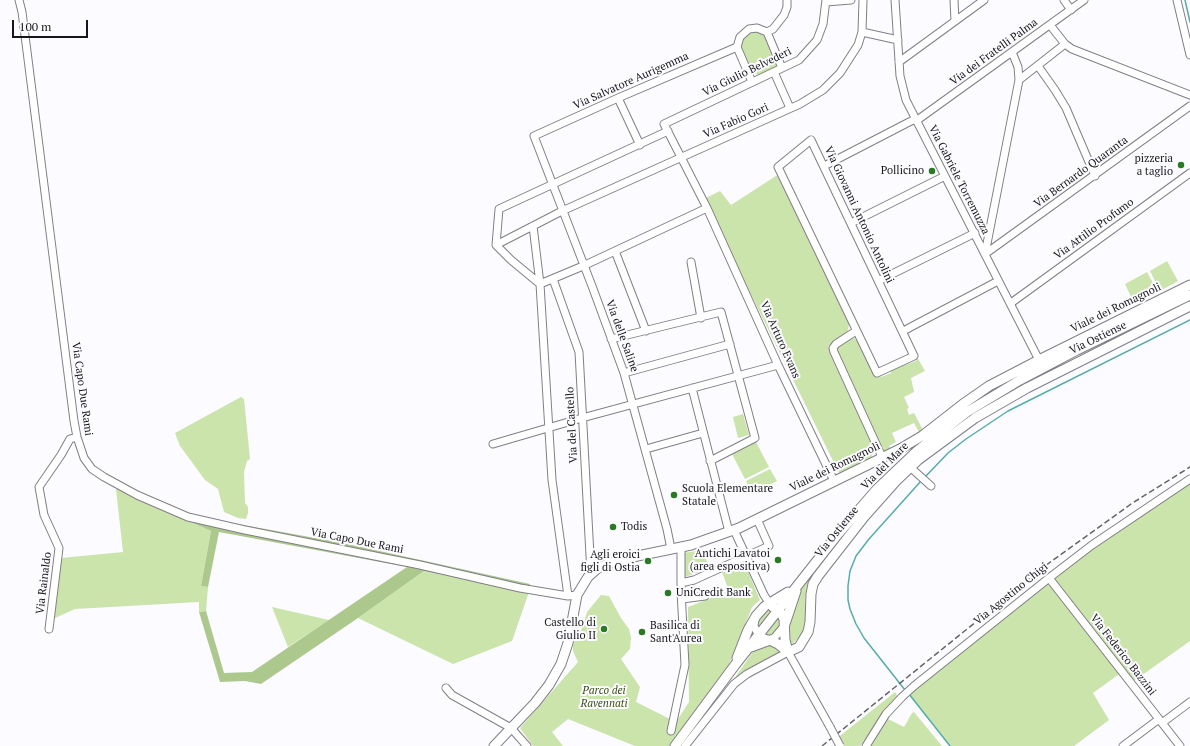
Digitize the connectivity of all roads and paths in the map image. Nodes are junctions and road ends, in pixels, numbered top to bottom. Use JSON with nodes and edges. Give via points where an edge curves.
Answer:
{"nodes":[{"id":1,"x":19,"y":0,"type":"edge"},
{"id":2,"x":787,"y":0,"type":"edge"},
{"id":3,"x":851,"y":0,"type":"edge"},
{"id":4,"x":863,"y":0,"type":"edge"},
{"id":5,"x":896,"y":0,"type":"edge"},
{"id":6,"x":954,"y":0,"type":"edge"},
{"id":7,"x":984,"y":0,"type":"edge"},
{"id":8,"x":1064,"y":0,"type":"edge"},
{"id":9,"x":1084,"y":0,"type":"edge"},
{"id":10,"x":1178,"y":0,"type":"edge"},
{"id":11,"x":826,"y":1,"type":"edge"},
{"id":12,"x":1071,"y":10,"type":"junction"},
{"id":13,"x":955,"y":21,"type":"junction"},
{"id":14,"x":1050,"y":25,"type":"junction"},
{"id":15,"x":767,"y":32,"type":"junction"},
{"id":16,"x":862,"y":32,"type":"junction"},
{"id":17,"x":898,"y":40,"type":"junction"},
{"id":18,"x":1065,"y":44,"type":"junction"},
{"id":19,"x":736,"y":47,"type":"junction"},
{"id":20,"x":1012,"y":52,"type":"junction"},
{"id":21,"x":1190,"y":55,"type":"edge"},
{"id":22,"x":899,"y":62,"type":"junction"},
{"id":23,"x":1038,"y":66,"type":"junction"},
{"id":24,"x":782,"y":68,"type":"junction"},
{"id":25,"x":774,"y":72,"type":"junction"},
{"id":26,"x":1019,"y":80,"type":"junction"},
{"id":27,"x":752,"y":82,"type":"junction"},
{"id":28,"x":1190,"y":95,"type":"edge"},
{"id":29,"x":618,"y":98,"type":"junction"},
{"id":30,"x":1190,"y":106,"type":"edge"},
{"id":31,"x":790,"y":108,"type":"junction"},
{"id":32,"x":916,"y":120,"type":"junction"},
{"id":33,"x":664,"y":124,"type":"joint"},
{"id":34,"x":668,"y":131,"type":"junction"},
{"id":35,"x":534,"y":136,"type":"joint"},
{"id":36,"x":640,"y":145,"type":"junction"},
{"id":37,"x":682,"y":157,"type":"junction"},
{"id":38,"x":828,"y":164,"type":"dead end"},
{"id":39,"x":1190,"y":173,"type":"edge"},
{"id":40,"x":945,"y":176,"type":"junction"},
{"id":41,"x":1095,"y":176,"type":"junction"},
{"id":42,"x":552,"y":184,"type":"junction"},
{"id":43,"x":707,"y":208,"type":"junction"},
{"id":44,"x":562,"y":212,"type":"junction"},
{"id":45,"x":855,"y":221,"type":"dead end"},
{"id":46,"x":533,"y":226,"type":"junction"},
{"id":47,"x":975,"y":233,"type":"junction"},
{"id":48,"x":496,"y":245,"type":"junction"},
{"id":49,"x":615,"y":251,"type":"junction"},
{"id":50,"x":985,"y":254,"type":"junction"},
{"id":51,"x":691,"y":262,"type":"dead end"},
{"id":52,"x":583,"y":266,"type":"junction"},
{"id":53,"x":554,"y":279,"type":"junction"},
{"id":54,"x":882,"y":279,"type":"dead end"},
{"id":55,"x":998,"y":281,"type":"junction"},
{"id":56,"x":540,"y":284,"type":"junction"},
{"id":57,"x":1190,"y":285,"type":"edge"},
{"id":58,"x":1190,"y":295,"type":"edge"},
{"id":59,"x":1010,"y":303,"type":"junction"},
{"id":60,"x":1190,"y":306,"type":"edge"},
{"id":61,"x":701,"y":318,"type":"junction"},
{"id":62,"x":907,"y":328,"type":"dead end"},
{"id":63,"x":646,"y":331,"type":"junction"},
{"id":64,"x":856,"y":331,"type":"junction"},
{"id":65,"x":612,"y":339,"type":"junction"},
{"id":66,"x":730,"y":344,"type":"junction"},
{"id":67,"x":1039,"y":360,"type":"junction"},
{"id":68,"x":778,"y":365,"type":"junction"},
{"id":69,"x":624,"y":372,"type":"junction"},
{"id":70,"x":739,"y":376,"type":"junction"},
{"id":71,"x":692,"y":388,"type":"junction"},
{"id":72,"x":633,"y":404,"type":"junction"},
{"id":73,"x":582,"y":418,"type":"junction"},
{"id":74,"x":549,"y":428,"type":"junction"},
{"id":75,"x":703,"y":433,"type":"junction"},
{"id":76,"x":77,"y":437,"type":"junction"},
{"id":77,"x":494,"y":444,"type":"dead end"},
{"id":78,"x":646,"y":450,"type":"junction"},
{"id":79,"x":882,"y":457,"type":"junction"},
{"id":80,"x":710,"y":461,"type":"junction"},
{"id":81,"x":910,"y":467,"type":"junction"},
{"id":82,"x":1190,"y":479,"type":"edge"},
{"id":83,"x":834,"y":481,"type":"junction"},
{"id":84,"x":929,"y":484,"type":"dead end"},
{"id":85,"x":757,"y":519,"type":"junction"},
{"id":86,"x":731,"y":531,"type":"junction"},
{"id":87,"x":681,"y":547,"type":"junction"},
{"id":88,"x":670,"y":549,"type":"junction"},
{"id":89,"x":747,"y":556,"type":"junction"},
{"id":90,"x":591,"y":574,"type":"junction"},
{"id":91,"x":1049,"y":578,"type":"junction"},
{"id":92,"x":681,"y":583,"type":"junction"},
{"id":93,"x":797,"y":586,"type":"junction"},
{"id":94,"x":573,"y":595,"type":"junction"},
{"id":95,"x":705,"y":596,"type":"dead end"},
{"id":96,"x":682,"y":599,"type":"junction"},
{"id":97,"x":771,"y":604,"type":"junction"},
{"id":98,"x":758,"y":614,"type":"junction"},
{"id":99,"x":785,"y":624,"type":"junction"},
{"id":100,"x":49,"y":630,"type":"dead end"},
{"id":101,"x":759,"y":635,"type":"junction"},
{"id":102,"x":770,"y":640,"type":"junction"},
{"id":103,"x":799,"y":647,"type":"junction"},
{"id":104,"x":750,"y":648,"type":"junction"},
{"id":105,"x":788,"y":652,"type":"junction"},
{"id":106,"x":735,"y":665,"type":"junction"},
{"id":107,"x":796,"y":668,"type":"junction"},
{"id":108,"x":446,"y":688,"type":"dead end"},
{"id":109,"x":1190,"y":702,"type":"edge"},
{"id":110,"x":1161,"y":721,"type":"junction"},
{"id":111,"x":511,"y":728,"type":"junction"},
{"id":112,"x":671,"y":731,"type":"dead end"},
{"id":113,"x":494,"y":746,"type":"edge"},
{"id":114,"x":527,"y":746,"type":"edge"},
{"id":115,"x":674,"y":746,"type":"edge"},
{"id":116,"x":684,"y":746,"type":"edge"},
{"id":117,"x":840,"y":746,"type":"edge"},
{"id":118,"x":866,"y":746,"type":"edge"},
{"id":119,"x":1123,"y":746,"type":"edge"},
{"id":120,"x":1180,"y":746,"type":"edge"}],
"edges":[{"from":1,"to":76,"type":"street","name":"Via Capo Due Rami"},
{"from":2,"to":15,"type":"street","via":[[787,10],[782,19]]},
{"from":3,"to":11,"type":"street"},
{"from":4,"to":16,"type":"street","name":"Via Fabio Gori"},
{"from":5,"to":17,"type":"street","name":"Via Gabriele Torremuzza"},
{"from":6,"to":13,"type":"street"},
{"from":7,"to":13,"type":"street"},
{"from":8,"to":12,"type":"street"},
{"from":9,"to":12,"type":"street","name":"Via dei Fratelli Palma"},
{"from":10,"to":21,"type":"street"},
{"from":11,"to":24,"type":"street","name":"Via Giulio Belvederi","via":[[823,24],[817,40],[799,60]]},
{"from":12,"to":14,"type":"street","name":"Via dei Fratelli Palma"},
{"from":13,"to":22,"type":"street"},
{"from":14,"to":18,"type":"street"},
{"from":14,"to":20,"type":"street","name":"Via dei Fratelli Palma"},
{"from":15,"to":19,"type":"street","via":[[758,28],[749,29],[740,37]]},
{"from":15,"to":24,"type":"street"},
{"from":16,"to":17,"type":"street"},
{"from":16,"to":31,"type":"street","name":"Via Fabio Gori","via":[[858,45],[840,73],[823,90]]},
{"from":17,"to":22,"type":"street","name":"Via Gabriele Torremuzza"},
{"from":18,"to":23,"type":"street"},
{"from":18,"to":28,"type":"street"},
{"from":19,"to":27,"type":"street"},
{"from":19,"to":29,"type":"street","name":"Via Salvatore Aurigemma"},
{"from":20,"to":26,"type":"street","via":[[1018,67]]},
{"from":20,"to":32,"type":"street","name":"Via dei Fratelli Palma"},
{"from":22,"to":32,"type":"street","name":"Via Gabriele Torremuzza","via":[[903,91]]},
{"from":23,"to":26,"type":"street"},
{"from":23,"to":41,"type":"street","via":[[1066,108]]},
{"from":24,"to":25,"type":"street","name":"Via Giulio Belvederi"},
{"from":25,"to":27,"type":"street","name":"Via Giulio Belvederi"},
{"from":25,"to":31,"type":"street"},
{"from":26,"to":50,"type":"street"},
{"from":27,"to":33,"type":"street","name":"Via Giulio Belvederi"},
{"from":29,"to":35,"type":"street","name":"Via Salvatore Aurigemma"},
{"from":29,"to":36,"type":"street"},
{"from":30,"to":41,"type":"street","name":"Via Bernardo Quaranta"},
{"from":31,"to":37,"type":"street","name":"Via Fabio Gori"},
{"from":32,"to":38,"type":"street","name":"Via dei Fratelli Palma"},
{"from":32,"to":40,"type":"street","name":"Via Gabriele Torremuzza"},
{"from":33,"to":34,"type":"street","name":"Via Arturo Evans"},
{"from":34,"to":36,"type":"street"},
{"from":34,"to":37,"type":"street","name":"Via Arturo Evans"},
{"from":35,"to":42,"type":"street","name":"Via delle Saline"},
{"from":36,"to":42,"type":"street"},
{"from":37,"to":43,"type":"street","name":"Via Arturo Evans"},
{"from":37,"to":44,"type":"street","name":"Via Fabio Gori"},
{"from":39,"to":59,"type":"street","name":"Via Attilio Profumo"},
{"from":40,"to":45,"type":"street"},
{"from":40,"to":47,"type":"street","name":"Via Gabriele Torremuzza"},
{"from":41,"to":50,"type":"street","name":"Via Bernardo Quaranta"},
{"from":42,"to":44,"type":"street","name":"Via delle Saline"},
{"from":42,"to":48,"type":"street","via":[[499,209]]},
{"from":43,"to":49,"type":"street"},
{"from":43,"to":68,"type":"street","name":"Via Arturo Evans"},
{"from":44,"to":46,"type":"street","name":"Via Fabio Gori"},
{"from":44,"to":52,"type":"street","name":"Via delle Saline"},
{"from":46,"to":48,"type":"street","name":"Via Fabio Gori"},
{"from":46,"to":56,"type":"street"},
{"from":47,"to":50,"type":"street","name":"Via Gabriele Torremuzza"},
{"from":47,"to":54,"type":"street"},
{"from":48,"to":56,"type":"street"},
{"from":49,"to":52,"type":"street"},
{"from":49,"to":63,"type":"street"},
{"from":50,"to":55,"type":"street","name":"Via Gabriele Torremuzza"},
{"from":51,"to":61,"type":"street"},
{"from":52,"to":53,"type":"street"},
{"from":52,"to":65,"type":"street","name":"Via delle Saline"},
{"from":53,"to":56,"type":"street"},
{"from":53,"to":73,"type":"street","name":"Via del Castello","via":[[579,352]]},
{"from":55,"to":59,"type":"street","name":"Via Gabriele Torremuzza"},
{"from":55,"to":62,"type":"street"},
{"from":56,"to":74,"type":"street"},
{"from":57,"to":67,"type":"main road","name":"Viale dei Romagnoli"},
{"from":58,"to":93,"type":"main road","name":"Via del Mare","via":[[1029,374],[949,426],[911,456],[877,489]]},
{"from":59,"to":67,"type":"street","name":"Via Gabriele Torremuzza"},
{"from":60,"to":81,"type":"main road","name":"Via Ostiense","via":[[999,403],[954,432]]},
{"from":61,"to":63,"type":"street"},
{"from":61,"to":66,"type":"street","via":[[721,312]]},
{"from":63,"to":65,"type":"street"},
{"from":64,"to":64,"type":"street","name":"Via Giovanni Antonio Antolini","via":[[876,373],[914,356],[811,140],[778,167]]},
{"from":64,"to":79,"type":"street","via":[[833,348]]},
{"from":65,"to":69,"type":"street","name":"Via delle Saline"},
{"from":66,"to":69,"type":"street"},
{"from":66,"to":70,"type":"street"},
{"from":67,"to":79,"type":"main road","name":"Viale dei Romagnoli","via":[[978,393],[918,439]]},
{"from":68,"to":70,"type":"street"},
{"from":68,"to":83,"type":"street","name":"Via Arturo Evans"},
{"from":69,"to":72,"type":"street","name":"Via delle Saline"},
{"from":70,"to":71,"type":"street"},
{"from":70,"to":80,"type":"street","via":[[755,438]]},
{"from":71,"to":72,"type":"street"},
{"from":71,"to":75,"type":"street"},
{"from":72,"to":73,"type":"street"},
{"from":72,"to":78,"type":"street","name":"Via delle Saline"},
{"from":73,"to":74,"type":"street"},
{"from":73,"to":90,"type":"street","name":"Via del Castello"},
{"from":74,"to":77,"type":"street"},
{"from":74,"to":94,"type":"street","via":[[552,480]]},
{"from":75,"to":78,"type":"street"},
{"from":75,"to":80,"type":"street"},
{"from":76,"to":94,"type":"street","name":"Via Capo Due Rami","via":[[84,458],[92,469],[137,495],[188,517],[520,588]]},
{"from":76,"to":100,"type":"street","name":"Via Rainaldo","via":[[70,439],[39,487],[44,515],[59,548]]},
{"from":78,"to":88,"type":"street","name":"Via delle Saline"},
{"from":79,"to":83,"type":"main road","name":"Viale dei Romagnoli"},
{"from":80,"to":86,"type":"street"},
{"from":81,"to":84,"type":"street"},
{"from":81,"to":103,"type":"main road","name":"Via Ostiense","via":[[864,518],[813,584],[809,628]]},
{"from":82,"to":91,"type":"street","name":"Via Agostino Chigi","via":[[1104,536]]},
{"from":83,"to":85,"type":"main road","name":"Viale dei Romagnoli"},
{"from":85,"to":86,"type":"main road","name":"Viale dei Romagnoli"},
{"from":85,"to":89,"type":"street","via":[[769,546]]},
{"from":86,"to":87,"type":"main road","name":"Viale dei Romagnoli"},
{"from":86,"to":89,"type":"street"},
{"from":87,"to":88,"type":"main road","name":"Viale dei Romagnoli"},
{"from":87,"to":92,"type":"street"},
{"from":88,"to":90,"type":"main road","name":"Viale dei Romagnoli","via":[[616,560]]},
{"from":89,"to":92,"type":"street","via":[[694,580]]},
{"from":89,"to":97,"type":"street"},
{"from":90,"to":94,"type":"main road","name":"Viale dei Romagnoli"},
{"from":91,"to":110,"type":"street","name":"Via Federico Bazzini"},
{"from":91,"to":118,"type":"street","name":"Via Agostino Chigi","via":[[902,697],[886,714]]},
{"from":92,"to":96,"type":"street"},
{"from":93,"to":97,"type":"main road","name":"Via del Mare"},
{"from":93,"to":99,"type":"main road"},
{"from":94,"to":111,"type":"main road","name":"Viale dei Romagnoli","via":[[568,643],[561,664],[549,685]]},
{"from":95,"to":96,"type":"street"},
{"from":96,"to":112,"type":"street","via":[[685,665]]},
{"from":97,"to":98,"type":"main road"},
{"from":97,"to":98,"type":"street","via":[[764,603]]},
{"from":97,"to":99,"type":"main road","via":[[784,617]]},
{"from":97,"to":101,"type":"main road","name":"Via del Mare"},
{"from":98,"to":101,"type":"street","via":[[754,628]]},
{"from":98,"to":106,"type":"main road","via":[[746,633]]},
{"from":99,"to":102,"type":"street","via":[[776,637]]},
{"from":99,"to":105,"type":"main road"},
{"from":101,"to":102,"type":"street"},
{"from":101,"to":104,"type":"main road","name":"Via del Mare"},
{"from":102,"to":104,"type":"main road"},
{"from":102,"to":105,"type":"main road"},
{"from":103,"to":105,"type":"main road"},
{"from":103,"to":107,"type":"street"},
{"from":104,"to":106,"type":"main road","name":"Via del Mare"},
{"from":105,"to":107,"type":"street"},
{"from":105,"to":116,"type":"street","via":[[734,684]]},
{"from":106,"to":115,"type":"main road","name":"Via del Mare"},
{"from":107,"to":117,"type":"street","bridge":true},
{"from":108,"to":111,"type":"street"},
{"from":109,"to":110,"type":"street"},
{"from":110,"to":119,"type":"street"},
{"from":110,"to":120,"type":"street","name":"Via Federico Bazzini"},
{"from":111,"to":113,"type":"main road","name":"Viale dei Romagnoli"},
{"from":111,"to":114,"type":"street"}]}
